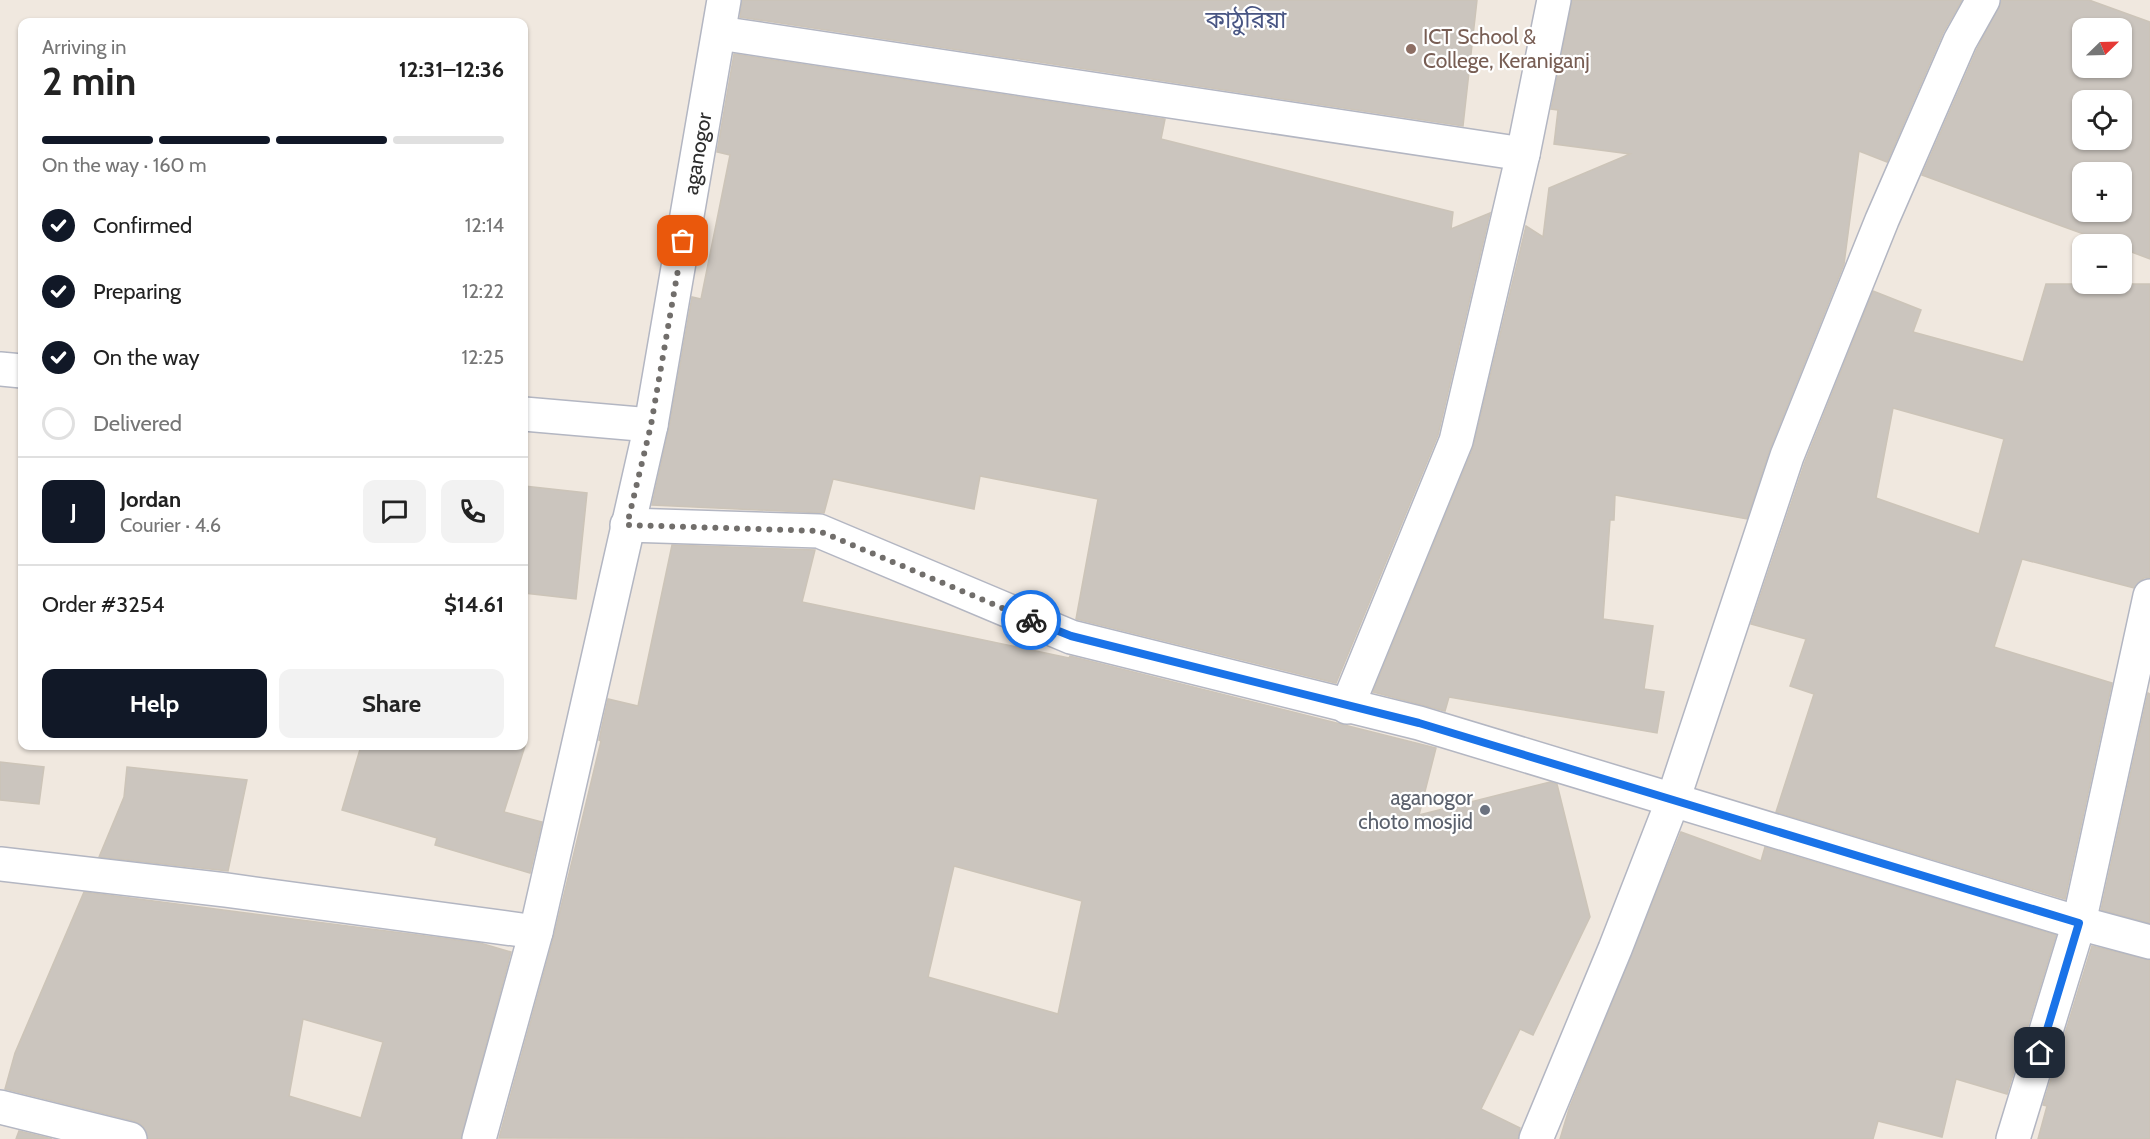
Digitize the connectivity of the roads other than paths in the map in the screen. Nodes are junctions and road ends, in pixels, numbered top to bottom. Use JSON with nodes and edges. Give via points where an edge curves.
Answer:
{"nodes":[{"id":1,"x":724,"y":0,"type":"edge"},
{"id":2,"x":1554,"y":0,"type":"edge"},
{"id":3,"x":1983,"y":0,"type":"edge"},
{"id":4,"x":719,"y":33,"type":"junction"},
{"id":5,"x":1523,"y":154,"type":"junction"},
{"id":6,"x":0,"y":369,"type":"edge"},
{"id":7,"x":18,"y":371,"type":"edge"},
{"id":8,"x":528,"y":414,"type":"edge"},
{"id":9,"x":651,"y":425,"type":"junction"},
{"id":10,"x":625,"y":540,"type":"junction"},
{"id":11,"x":2150,"y":596,"type":"edge"},
{"id":12,"x":1347,"y":706,"type":"junction"},
{"id":13,"x":1673,"y":800,"type":"junction"},
{"id":14,"x":0,"y":864,"type":"edge"},
{"id":15,"x":2079,"y":923,"type":"junction"},
{"id":16,"x":536,"y":932,"type":"junction"},
{"id":17,"x":2150,"y":942,"type":"edge"},
{"id":18,"x":0,"y":1107,"type":"edge"},
{"id":19,"x":130,"y":1139,"type":"edge"},
{"id":20,"x":479,"y":1139,"type":"edge"},
{"id":21,"x":1536,"y":1139,"type":"edge"},
{"id":22,"x":2013,"y":1139,"type":"edge"}],
"edges":[{"from":1,"to":4,"type":"street","name":"aganogor"},
{"from":2,"to":5,"type":"street"},
{"from":3,"to":13,"type":"street","via":[[1960,41],[1882,220],[1787,456]]},
{"from":4,"to":5,"type":"street"},
{"from":4,"to":9,"type":"street","name":"aganogor"},
{"from":5,"to":12,"type":"street","via":[[1456,441]]},
{"from":6,"to":7,"type":"street"},
{"from":8,"to":9,"type":"street"},
{"from":9,"to":10,"type":"street","name":"aganogor"},
{"from":10,"to":12,"type":"street","via":[[819,531],[1071,636]]},
{"from":10,"to":16,"type":"street","name":"aganogor"},
{"from":11,"to":15,"type":"street"},
{"from":12,"to":13,"type":"street","via":[[1419,723]]},
{"from":13,"to":15,"type":"street"},
{"from":13,"to":21,"type":"street"},
{"from":14,"to":16,"type":"street"},
{"from":15,"to":17,"type":"street"},
{"from":15,"to":22,"type":"street"},
{"from":16,"to":20,"type":"street","name":"aganogor"},
{"from":18,"to":19,"type":"street"}]}
